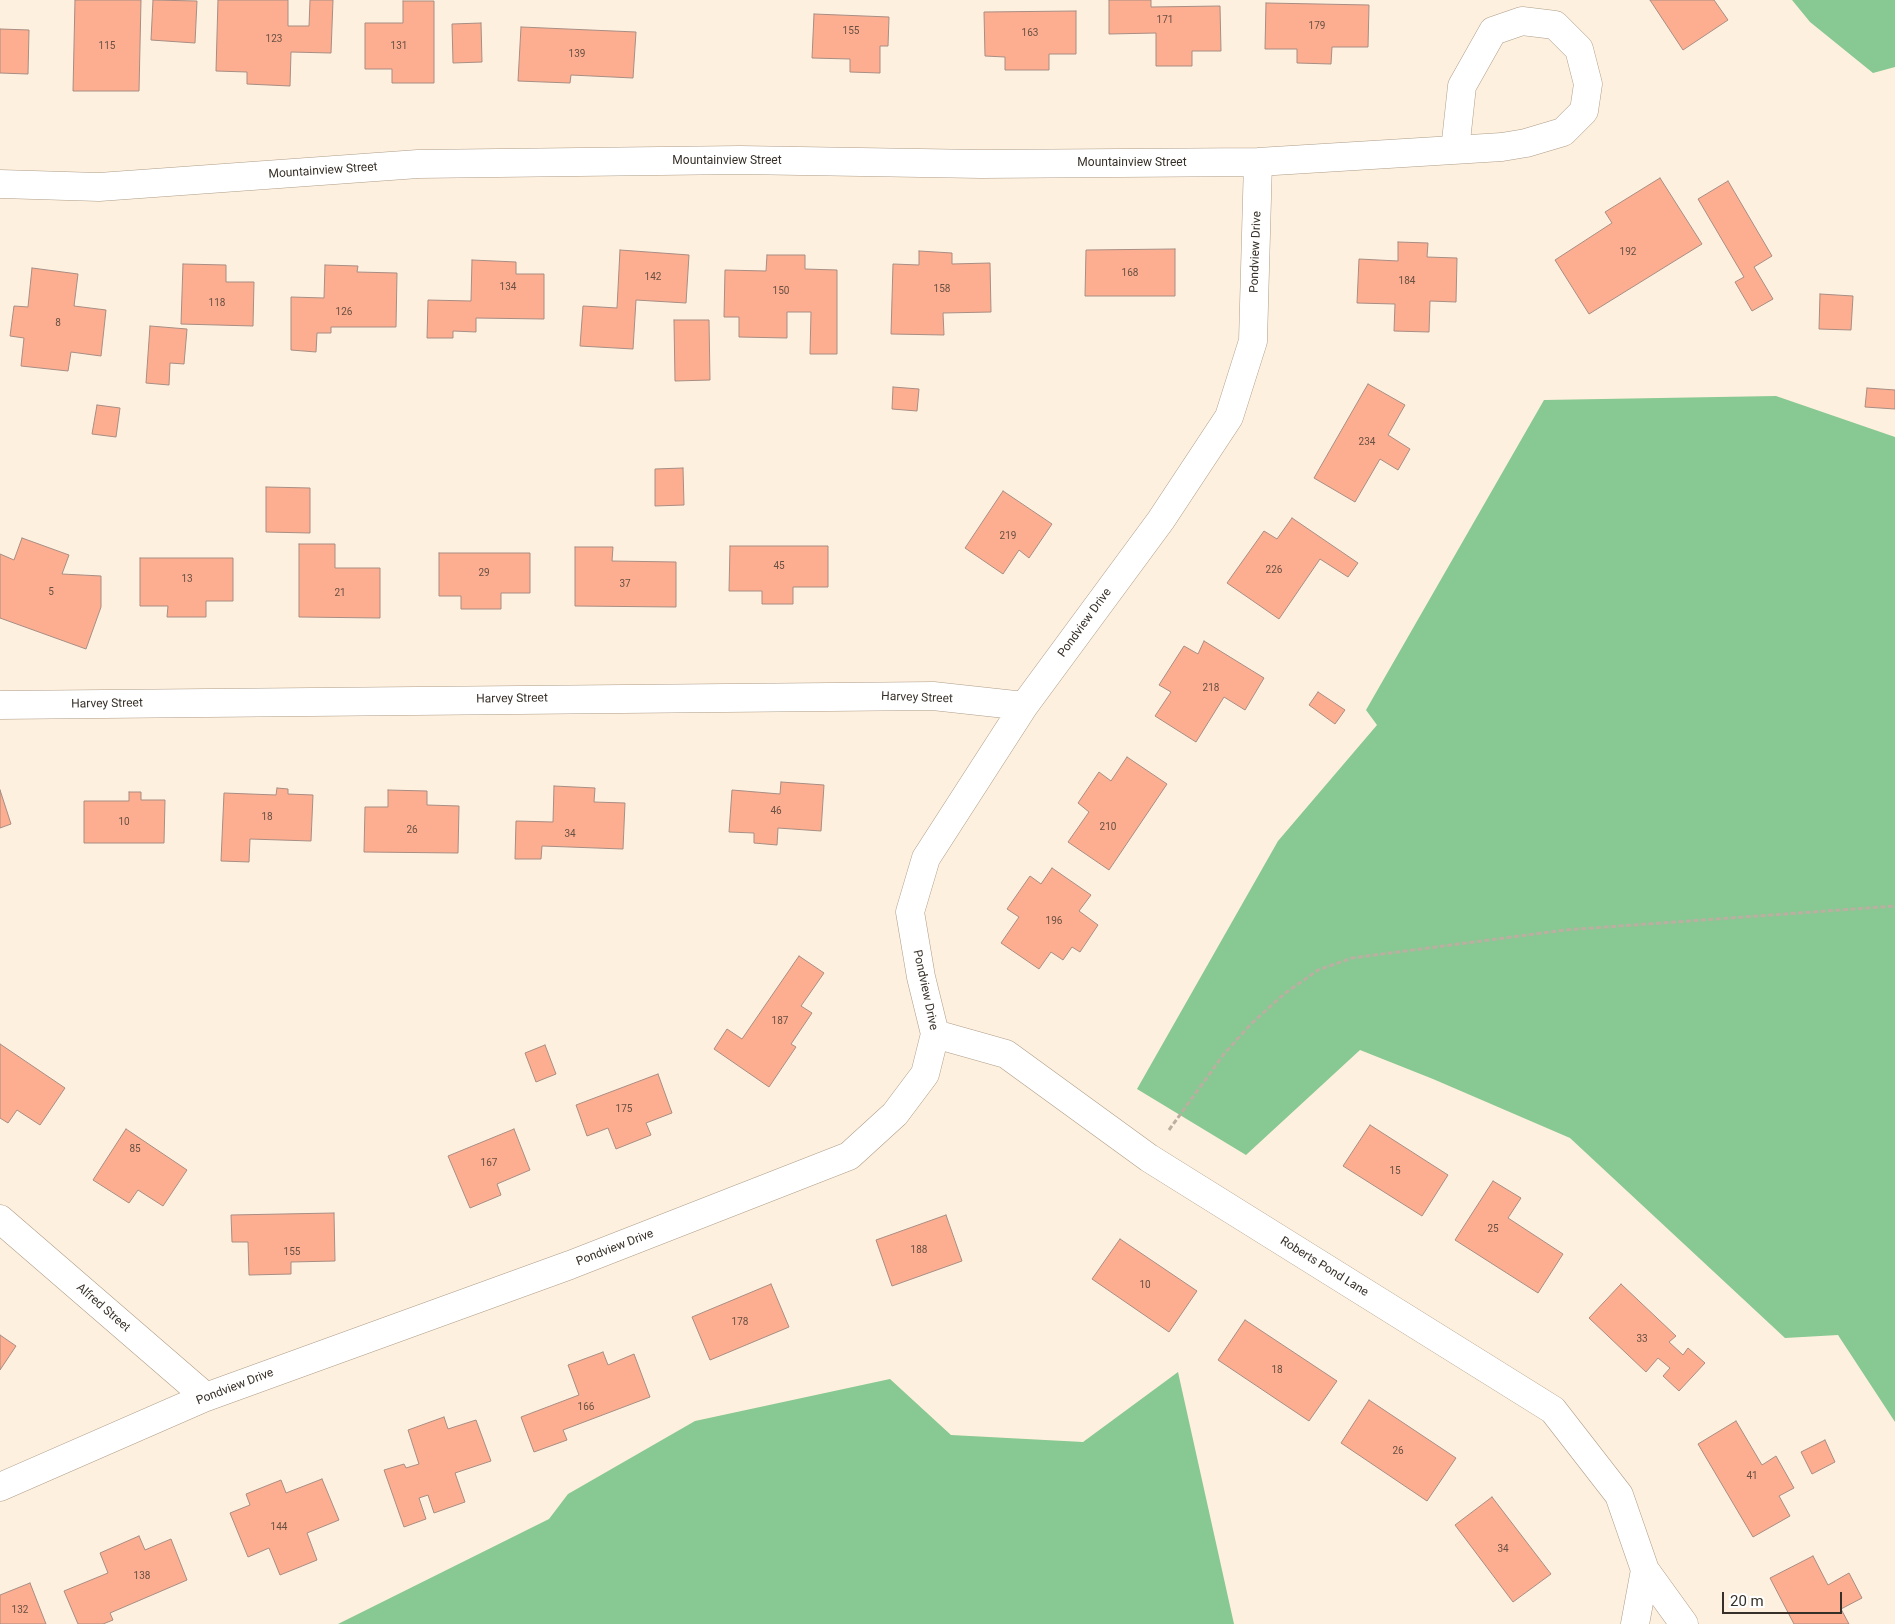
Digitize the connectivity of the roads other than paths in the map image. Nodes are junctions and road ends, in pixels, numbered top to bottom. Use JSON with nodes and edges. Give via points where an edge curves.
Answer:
{"nodes":[{"id":1,"x":1455,"y":150,"type":"junction"},
{"id":2,"x":1258,"y":162,"type":"junction"},
{"id":3,"x":0,"y":184,"type":"edge"},
{"id":4,"x":0,"y":704,"type":"edge"},
{"id":5,"x":1024,"y":706,"type":"junction"},
{"id":6,"x":935,"y":1034,"type":"junction"},
{"id":7,"x":0,"y":1219,"type":"edge"},
{"id":8,"x":206,"y":1397,"type":"junction"},
{"id":9,"x":0,"y":1487,"type":"edge"},
{"id":10,"x":1645,"y":1570,"type":"junction"},
{"id":11,"x":1635,"y":1624,"type":"edge"},
{"id":12,"x":1684,"y":1624,"type":"edge"}],
"edges":[{"from":1,"to":1,"type":"street","name":"Mountainview Street","via":[[1502,147],[1563,132],[1584,111],[1588,84],[1580,49],[1555,25],[1522,21],[1494,31],[1462,86]]},
{"from":1,"to":2,"type":"street","name":"Mountainview Street"},
{"from":2,"to":3,"type":"street","name":"Mountainview Street","via":[[980,164],[740,160],[418,164],[100,187]]},
{"from":2,"to":5,"type":"street","name":"Pondview Drive","via":[[1253,341],[1230,417],[1162,520]]},
{"from":4,"to":5,"type":"street","name":"Harvey Street","via":[[933,696]]},
{"from":5,"to":6,"type":"street","name":"Pondview Drive","via":[[926,858],[910,912],[920,977]]},
{"from":6,"to":8,"type":"street","name":"Pondview Drive","via":[[925,1074],[895,1114],[849,1156],[570,1265]]},
{"from":6,"to":10,"type":"street","name":"Roberts Pond Lane","via":[[1006,1054],[1149,1158],[1553,1410],[1619,1495]]},
{"from":7,"to":8,"type":"street","name":"Alfred Street"},
{"from":8,"to":9,"type":"street","name":"Pondview Drive"},
{"from":10,"to":11,"type":"street","name":"Roberts Pond Lane"},
{"from":10,"to":12,"type":"street","name":"Roberts Pond Lane"}]}
